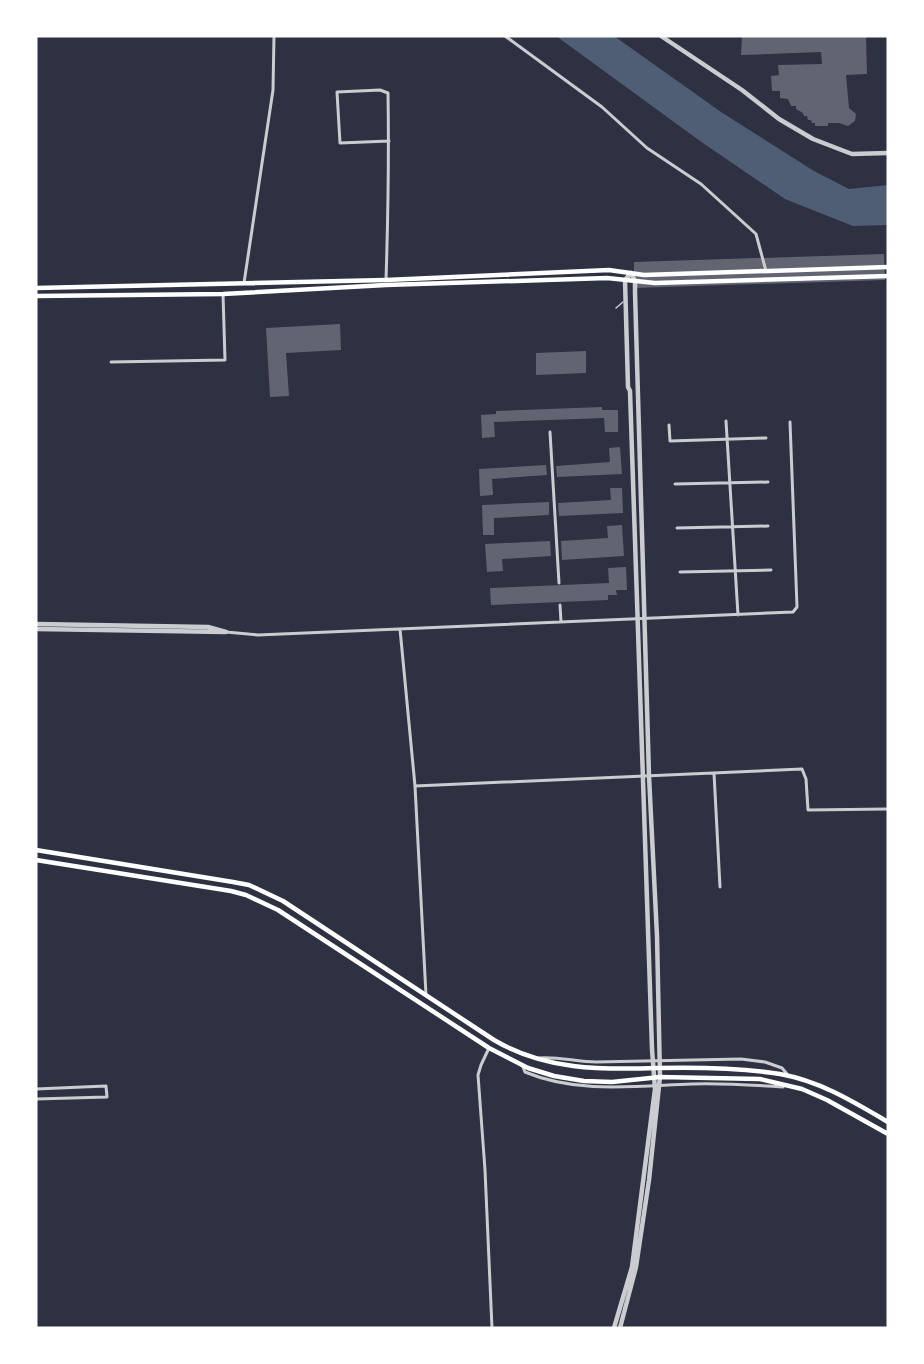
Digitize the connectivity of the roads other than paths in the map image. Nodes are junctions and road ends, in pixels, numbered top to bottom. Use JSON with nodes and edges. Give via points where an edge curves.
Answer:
{"nodes":[{"id":1,"x":274,"y":36,"type":"edge"},
{"id":2,"x":505,"y":36,"type":"edge"},
{"id":3,"x":661,"y":36,"type":"edge"},
{"id":4,"x":389,"y":141,"type":"junction"},
{"id":5,"x":888,"y":153,"type":"edge"},
{"id":6,"x":888,"y":267,"type":"edge"},
{"id":7,"x":766,"y":271,"type":"junction"},
{"id":8,"x":631,"y":273,"type":"junction"},
{"id":9,"x":888,"y":276,"type":"edge"},
{"id":10,"x":386,"y":280,"type":"junction"},
{"id":11,"x":625,"y":280,"type":"junction"},
{"id":12,"x":635,"y":282,"type":"junction"},
{"id":13,"x":244,"y":283,"type":"junction"},
{"id":14,"x":36,"y":288,"type":"edge"},
{"id":15,"x":223,"y":294,"type":"junction"},
{"id":16,"x":36,"y":296,"type":"edge"},
{"id":17,"x":626,"y":299,"type":"junction"},
{"id":18,"x":616,"y":308,"type":"dead end"},
{"id":19,"x":111,"y":362,"type":"dead end"},
{"id":20,"x":726,"y":422,"type":"dead end"},
{"id":21,"x":790,"y":422,"type":"dead end"},
{"id":22,"x":669,"y":425,"type":"dead end"},
{"id":23,"x":550,"y":432,"type":"dead end"},
{"id":24,"x":766,"y":438,"type":"dead end"},
{"id":25,"x":727,"y":440,"type":"junction"},
{"id":26,"x":768,"y":482,"type":"dead end"},
{"id":27,"x":730,"y":483,"type":"junction"},
{"id":28,"x":675,"y":484,"type":"dead end"},
{"id":29,"x":768,"y":526,"type":"dead end"},
{"id":30,"x":732,"y":527,"type":"junction"},
{"id":31,"x":677,"y":528,"type":"dead end"},
{"id":32,"x":771,"y":570,"type":"dead end"},
{"id":33,"x":735,"y":571,"type":"junction"},
{"id":34,"x":680,"y":572,"type":"dead end"},
{"id":35,"x":559,"y":584,"type":"dead end"},
{"id":36,"x":560,"y":604,"type":"dead end"},
{"id":37,"x":738,"y":615,"type":"junction"},
{"id":38,"x":645,"y":619,"type":"junction"},
{"id":39,"x":637,"y":620,"type":"junction"},
{"id":40,"x":561,"y":621,"type":"junction"},
{"id":41,"x":36,"y":624,"type":"edge"},
{"id":42,"x":36,"y":629,"type":"edge"},
{"id":43,"x":400,"y":629,"type":"junction"},
{"id":44,"x":226,"y":632,"type":"junction"},
{"id":45,"x":714,"y":773,"type":"junction"},
{"id":46,"x":642,"y":776,"type":"junction"},
{"id":47,"x":649,"y":776,"type":"junction"},
{"id":48,"x":415,"y":786,"type":"junction"},
{"id":49,"x":888,"y":809,"type":"edge"},
{"id":50,"x":36,"y":850,"type":"edge"},
{"id":51,"x":36,"y":860,"type":"edge"},
{"id":52,"x":720,"y":887,"type":"dead end"},
{"id":53,"x":426,"y":996,"type":"junction"},
{"id":54,"x":489,"y":1048,"type":"junction"},
{"id":55,"x":533,"y":1058,"type":"junction"},
{"id":56,"x":659,"y":1061,"type":"junction"},
{"id":57,"x":653,"y":1062,"type":"junction"},
{"id":58,"x":523,"y":1066,"type":"junction"},
{"id":59,"x":656,"y":1068,"type":"junction"},
{"id":60,"x":788,"y":1076,"type":"junction"},
{"id":61,"x":657,"y":1077,"type":"junction"},
{"id":62,"x":578,"y":1080,"type":"junction"},
{"id":63,"x":597,"y":1082,"type":"junction"},
{"id":64,"x":657,"y":1085,"type":"junction"},
{"id":65,"x":582,"y":1086,"type":"junction"},
{"id":66,"x":592,"y":1087,"type":"junction"},
{"id":67,"x":794,"y":1087,"type":"junction"},
{"id":68,"x":36,"y":1089,"type":"edge"},
{"id":69,"x":36,"y":1099,"type":"edge"},
{"id":70,"x":888,"y":1122,"type":"edge"},
{"id":71,"x":888,"y":1134,"type":"edge"},
{"id":72,"x":492,"y":1328,"type":"edge"},
{"id":73,"x":614,"y":1328,"type":"edge"},
{"id":74,"x":620,"y":1328,"type":"edge"}],
"edges":[{"from":1,"to":13,"type":"street","via":[[273,90]]},
{"from":2,"to":7,"type":"street","via":[[602,107],[647,148],[701,184],[756,234]]},
{"from":3,"to":5,"type":"street","via":[[813,139],[852,154]]},
{"from":4,"to":4,"type":"street","via":[[388,93],[337,92],[340,143]]},
{"from":4,"to":10,"type":"street"},
{"from":6,"to":7,"type":"main road"},
{"from":7,"to":8,"type":"main road"},
{"from":8,"to":10,"type":"main road","via":[[609,270]]},
{"from":8,"to":11,"type":"street"},
{"from":8,"to":12,"type":"street"},
{"from":9,"to":12,"type":"main road"},
{"from":10,"to":13,"type":"main road"},
{"from":11,"to":12,"type":"main road"},
{"from":11,"to":15,"type":"main road","via":[[398,284]]},
{"from":11,"to":17,"type":"street"},
{"from":12,"to":38,"type":"street"},
{"from":13,"to":14,"type":"main road"},
{"from":15,"to":16,"type":"main road"},
{"from":15,"to":19,"type":"street","via":[[225,360]]},
{"from":17,"to":18,"type":"lane"},
{"from":17,"to":39,"type":"street"},
{"from":20,"to":25,"type":"street"},
{"from":21,"to":37,"type":"street","via":[[797,607],[793,612]]},
{"from":22,"to":25,"type":"street","via":[[670,441]]},
{"from":23,"to":35,"type":"street"},
{"from":24,"to":25,"type":"street"},
{"from":25,"to":27,"type":"street"},
{"from":26,"to":27,"type":"street"},
{"from":27,"to":28,"type":"street"},
{"from":27,"to":30,"type":"street"},
{"from":29,"to":30,"type":"street"},
{"from":30,"to":31,"type":"street"},
{"from":30,"to":33,"type":"street"},
{"from":32,"to":33,"type":"street"},
{"from":33,"to":34,"type":"street"},
{"from":33,"to":37,"type":"street"},
{"from":36,"to":40,"type":"street"},
{"from":37,"to":38,"type":"street"},
{"from":38,"to":39,"type":"street"},
{"from":38,"to":47,"type":"street"},
{"from":39,"to":40,"type":"street"},
{"from":39,"to":46,"type":"street"},
{"from":40,"to":43,"type":"street"},
{"from":41,"to":44,"type":"street","via":[[208,627]]},
{"from":42,"to":44,"type":"street"},
{"from":43,"to":44,"type":"street","via":[[258,635]]},
{"from":43,"to":48,"type":"street"},
{"from":45,"to":47,"type":"street"},
{"from":45,"to":49,"type":"street","via":[[802,769],[808,810]]},
{"from":45,"to":52,"type":"street"},
{"from":46,"to":47,"type":"street"},
{"from":46,"to":48,"type":"street"},
{"from":46,"to":57,"type":"street"},
{"from":47,"to":56,"type":"street"},
{"from":48,"to":53,"type":"street"},
{"from":50,"to":53,"type":"main road","via":[[249,885],[283,901]]},
{"from":51,"to":54,"type":"main road","via":[[231,891],[258,900]]},
{"from":53,"to":55,"type":"main road","via":[[514,1051]]},
{"from":54,"to":58,"type":"main road"},
{"from":54,"to":72,"type":"street","via":[[478,1075]]},
{"from":55,"to":57,"type":"street"},
{"from":55,"to":59,"type":"main road","via":[[585,1068]]},
{"from":56,"to":57,"type":"street"},
{"from":56,"to":59,"type":"street"},
{"from":56,"to":60,"type":"street","via":[[741,1059],[782,1068]]},
{"from":57,"to":59,"type":"street"},
{"from":58,"to":62,"type":"main road"},
{"from":58,"to":65,"type":"street","via":[[525,1072],[540,1078]]},
{"from":59,"to":60,"type":"main road"},
{"from":59,"to":61,"type":"street"},
{"from":60,"to":70,"type":"main road","via":[[805,1079]]},
{"from":61,"to":63,"type":"main road"},
{"from":61,"to":64,"type":"street"},
{"from":61,"to":67,"type":"main road","via":[[760,1079]]},
{"from":62,"to":63,"type":"main road"},
{"from":62,"to":65,"type":"main road"},
{"from":63,"to":66,"type":"main road"},
{"from":64,"to":66,"type":"street"},
{"from":64,"to":67,"type":"street"},
{"from":64,"to":73,"type":"street","via":[[632,1267]]},
{"from":64,"to":74,"type":"street","via":[[636,1267]]},
{"from":65,"to":66,"type":"street"},
{"from":67,"to":71,"type":"main road","via":[[827,1100]]},
{"from":68,"to":69,"type":"street","via":[[106,1086],[106,1097]]}]}
